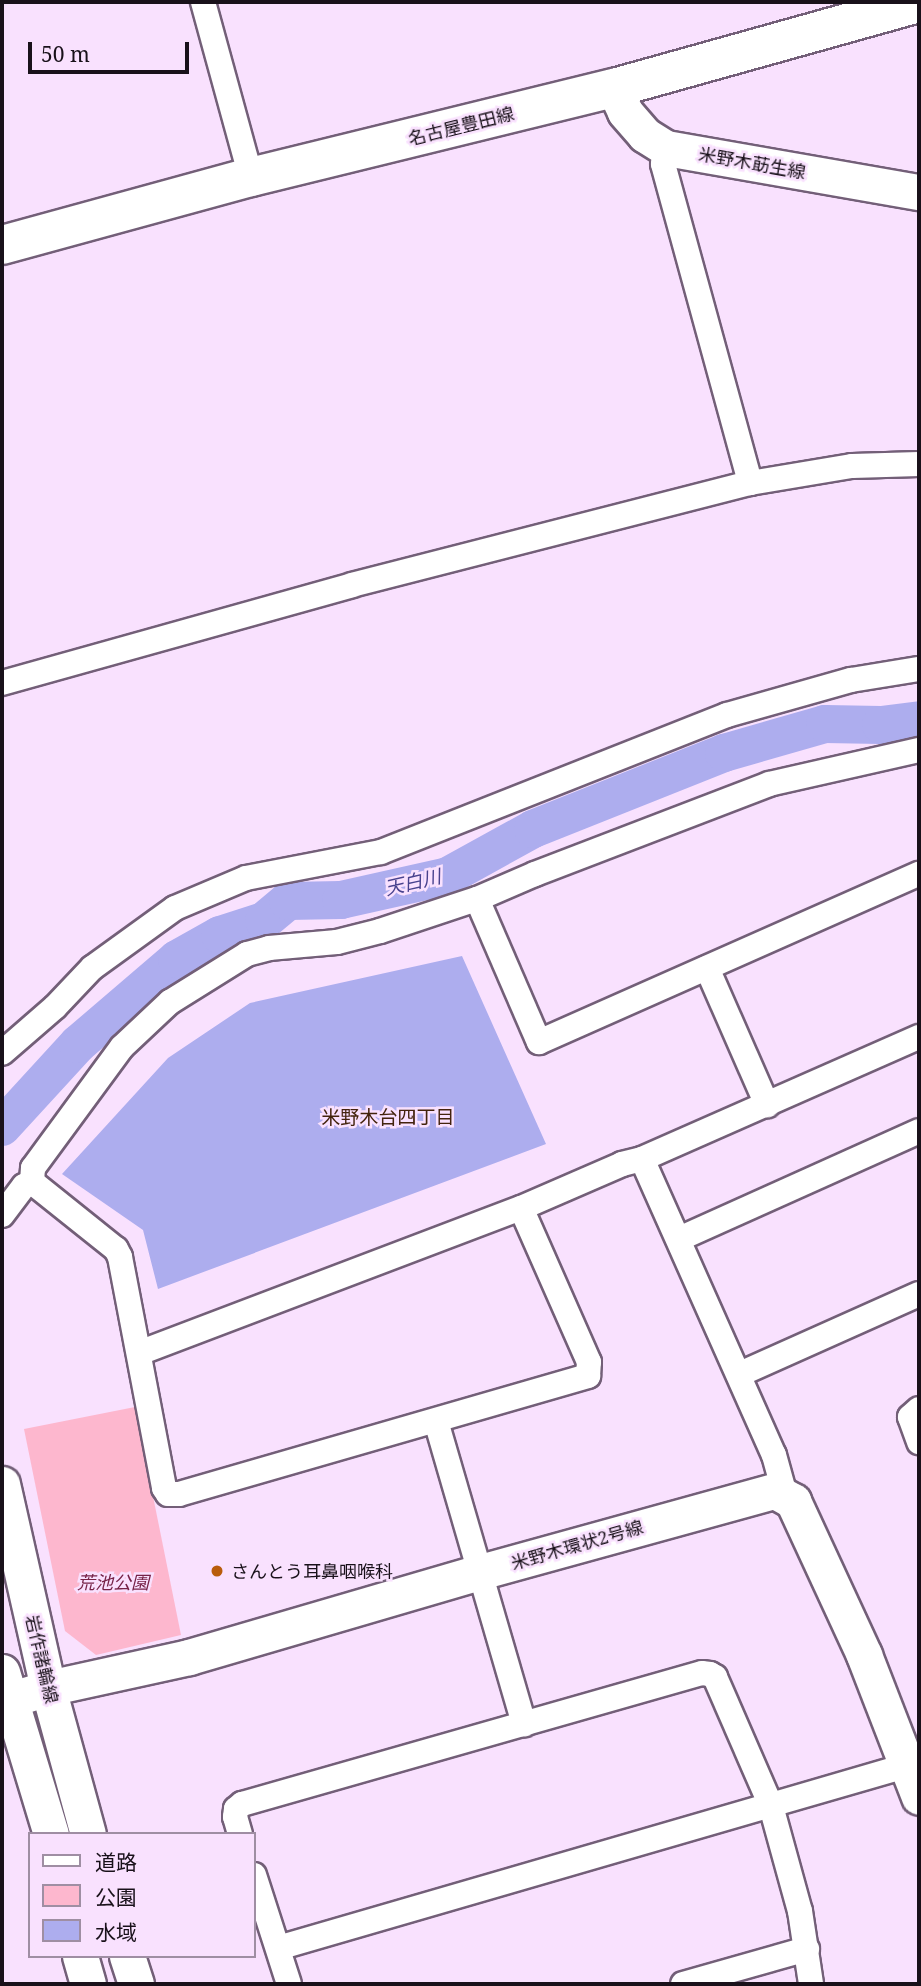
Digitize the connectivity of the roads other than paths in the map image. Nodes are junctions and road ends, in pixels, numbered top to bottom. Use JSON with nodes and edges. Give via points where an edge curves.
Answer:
{"nodes":[{"id":1,"x":204,"y":2,"type":"edge"},
{"id":2,"x":919,"y":4,"type":"edge"},
{"id":3,"x":614,"y":88,"type":"junction"},
{"id":4,"x":667,"y":148,"type":"junction"},
{"id":5,"x":251,"y":177,"type":"junction"},
{"id":6,"x":919,"y":192,"type":"edge"},
{"id":7,"x":2,"y":245,"type":"edge"},
{"id":8,"x":919,"y":464,"type":"edge"},
{"id":9,"x":750,"y":483,"type":"junction"},
{"id":10,"x":919,"y":668,"type":"edge"},
{"id":11,"x":2,"y":682,"type":"edge"},
{"id":12,"x":917,"y":756,"type":"edge"},
{"id":13,"x":919,"y":874,"type":"edge"},
{"id":14,"x":477,"y":899,"type":"junction"},
{"id":15,"x":92,"y":968,"type":"junction"},
{"id":16,"x":706,"y":968,"type":"junction"},
{"id":17,"x":2,"y":1035,"type":"edge"},
{"id":18,"x":919,"y":1037,"type":"edge"},
{"id":19,"x":2,"y":1053,"type":"edge"},
{"id":20,"x":767,"y":1105,"type":"junction"},
{"id":21,"x":919,"y":1131,"type":"edge"},
{"id":22,"x":642,"y":1159,"type":"junction"},
{"id":23,"x":32,"y":1182,"type":"junction"},
{"id":24,"x":521,"y":1208,"type":"junction"},
{"id":25,"x":2,"y":1215,"type":"edge"},
{"id":26,"x":679,"y":1239,"type":"junction"},
{"id":27,"x":919,"y":1294,"type":"edge"},
{"id":28,"x":139,"y":1353,"type":"junction"},
{"id":29,"x":740,"y":1374,"type":"junction"},
{"id":30,"x":919,"y":1409,"type":"edge"},
{"id":31,"x":436,"y":1421,"type":"junction"},
{"id":32,"x":919,"y":1442,"type":"edge"},
{"id":33,"x":2,"y":1484,"type":"edge"},
{"id":34,"x":785,"y":1495,"type":"junction"},
{"id":35,"x":480,"y":1572,"type":"junction"},
{"id":36,"x":48,"y":1688,"type":"junction"},
{"id":37,"x":5,"y":1691,"type":"edge"},
{"id":38,"x":524,"y":1724,"type":"junction"},
{"id":39,"x":916,"y":1775,"type":"edge"},
{"id":40,"x":771,"y":1806,"type":"junction"},
{"id":41,"x":50,"y":1832,"type":"edge"},
{"id":42,"x":87,"y":1832,"type":"edge"},
{"id":43,"x":239,"y":1832,"type":"edge"},
{"id":44,"x":256,"y":1881,"type":"edge"},
{"id":45,"x":278,"y":1948,"type":"junction"},
{"id":46,"x":807,"y":1949,"type":"junction"},
{"id":47,"x":81,"y":1958,"type":"edge"},
{"id":48,"x":128,"y":1958,"type":"edge"},
{"id":49,"x":89,"y":1984,"type":"edge"},
{"id":50,"x":136,"y":1984,"type":"edge"},
{"id":51,"x":289,"y":1984,"type":"edge"},
{"id":52,"x":683,"y":1984,"type":"edge"},
{"id":53,"x":811,"y":1984,"type":"edge"}],
"edges":[{"from":1,"to":5,"type":"street"},
{"from":2,"to":3,"type":"main road","name":"名古屋豊田線"},
{"from":3,"to":4,"type":"street","name":"米野木莇生線","via":[[625,112],[645,135]]},
{"from":3,"to":5,"type":"main road","name":"名古屋豊田線"},
{"from":4,"to":6,"type":"street","name":"米野木莇生線"},
{"from":4,"to":9,"type":"street","via":[[663,163]]},
{"from":5,"to":7,"type":"main road","name":"名古屋豊田線"},
{"from":8,"to":9,"type":"street","via":[[852,466]]},
{"from":9,"to":11,"type":"street","via":[[352,585]]},
{"from":10,"to":15,"type":"street","via":[[811,690],[727,715],[382,852],[246,878],[175,908]]},
{"from":12,"to":14,"type":"street","via":[[769,784]]},
{"from":13,"to":16,"type":"street"},
{"from":14,"to":16,"type":"street","via":[[539,1042]]},
{"from":14,"to":23,"type":"street","via":[[337,942],[269,948],[232,962],[170,1002],[122,1047],[33,1168]]},
{"from":15,"to":17,"type":"street","via":[[70,976]]},
{"from":15,"to":19,"type":"street"},
{"from":16,"to":20,"type":"street"},
{"from":18,"to":20,"type":"street"},
{"from":20,"to":22,"type":"street"},
{"from":21,"to":26,"type":"street"},
{"from":22,"to":24,"type":"street"},
{"from":22,"to":26,"type":"street"},
{"from":23,"to":25,"type":"street","via":[[24,1185]]},
{"from":23,"to":28,"type":"street","via":[[116,1249]]},
{"from":24,"to":28,"type":"street"},
{"from":24,"to":31,"type":"street","via":[[589,1362],[588,1376]]},
{"from":26,"to":29,"type":"street"},
{"from":27,"to":29,"type":"street"},
{"from":28,"to":31,"type":"street","via":[[168,1494]]},
{"from":29,"to":34,"type":"street","via":[[774,1455]]},
{"from":30,"to":32,"type":"street","via":[[910,1417]]},
{"from":31,"to":35,"type":"street"},
{"from":33,"to":36,"type":"street","name":"岩作諸輪線"},
{"from":34,"to":35,"type":"street","name":"米野木環状2号線","via":[[764,1493]]},
{"from":34,"to":39,"type":"street","via":[[793,1501]]},
{"from":35,"to":36,"type":"street","name":"米野木環状2号線","via":[[189,1657]]},
{"from":35,"to":38,"type":"street"},
{"from":36,"to":37,"type":"street","name":"米野木環状2号線"},
{"from":36,"to":42,"type":"street","name":"岩作諸輪線"},
{"from":37,"to":41,"type":"street"},
{"from":38,"to":40,"type":"street","via":[[710,1674],[715,1676]]},
{"from":38,"to":43,"type":"street","via":[[242,1804],[235,1817]]},
{"from":39,"to":40,"type":"street"},
{"from":40,"to":45,"type":"street"},
{"from":40,"to":46,"type":"street"},
{"from":44,"to":45,"type":"street"},
{"from":45,"to":51,"type":"street"},
{"from":46,"to":52,"type":"street"},
{"from":46,"to":53,"type":"street"},
{"from":47,"to":49,"type":"street"},
{"from":48,"to":50,"type":"street"}]}
